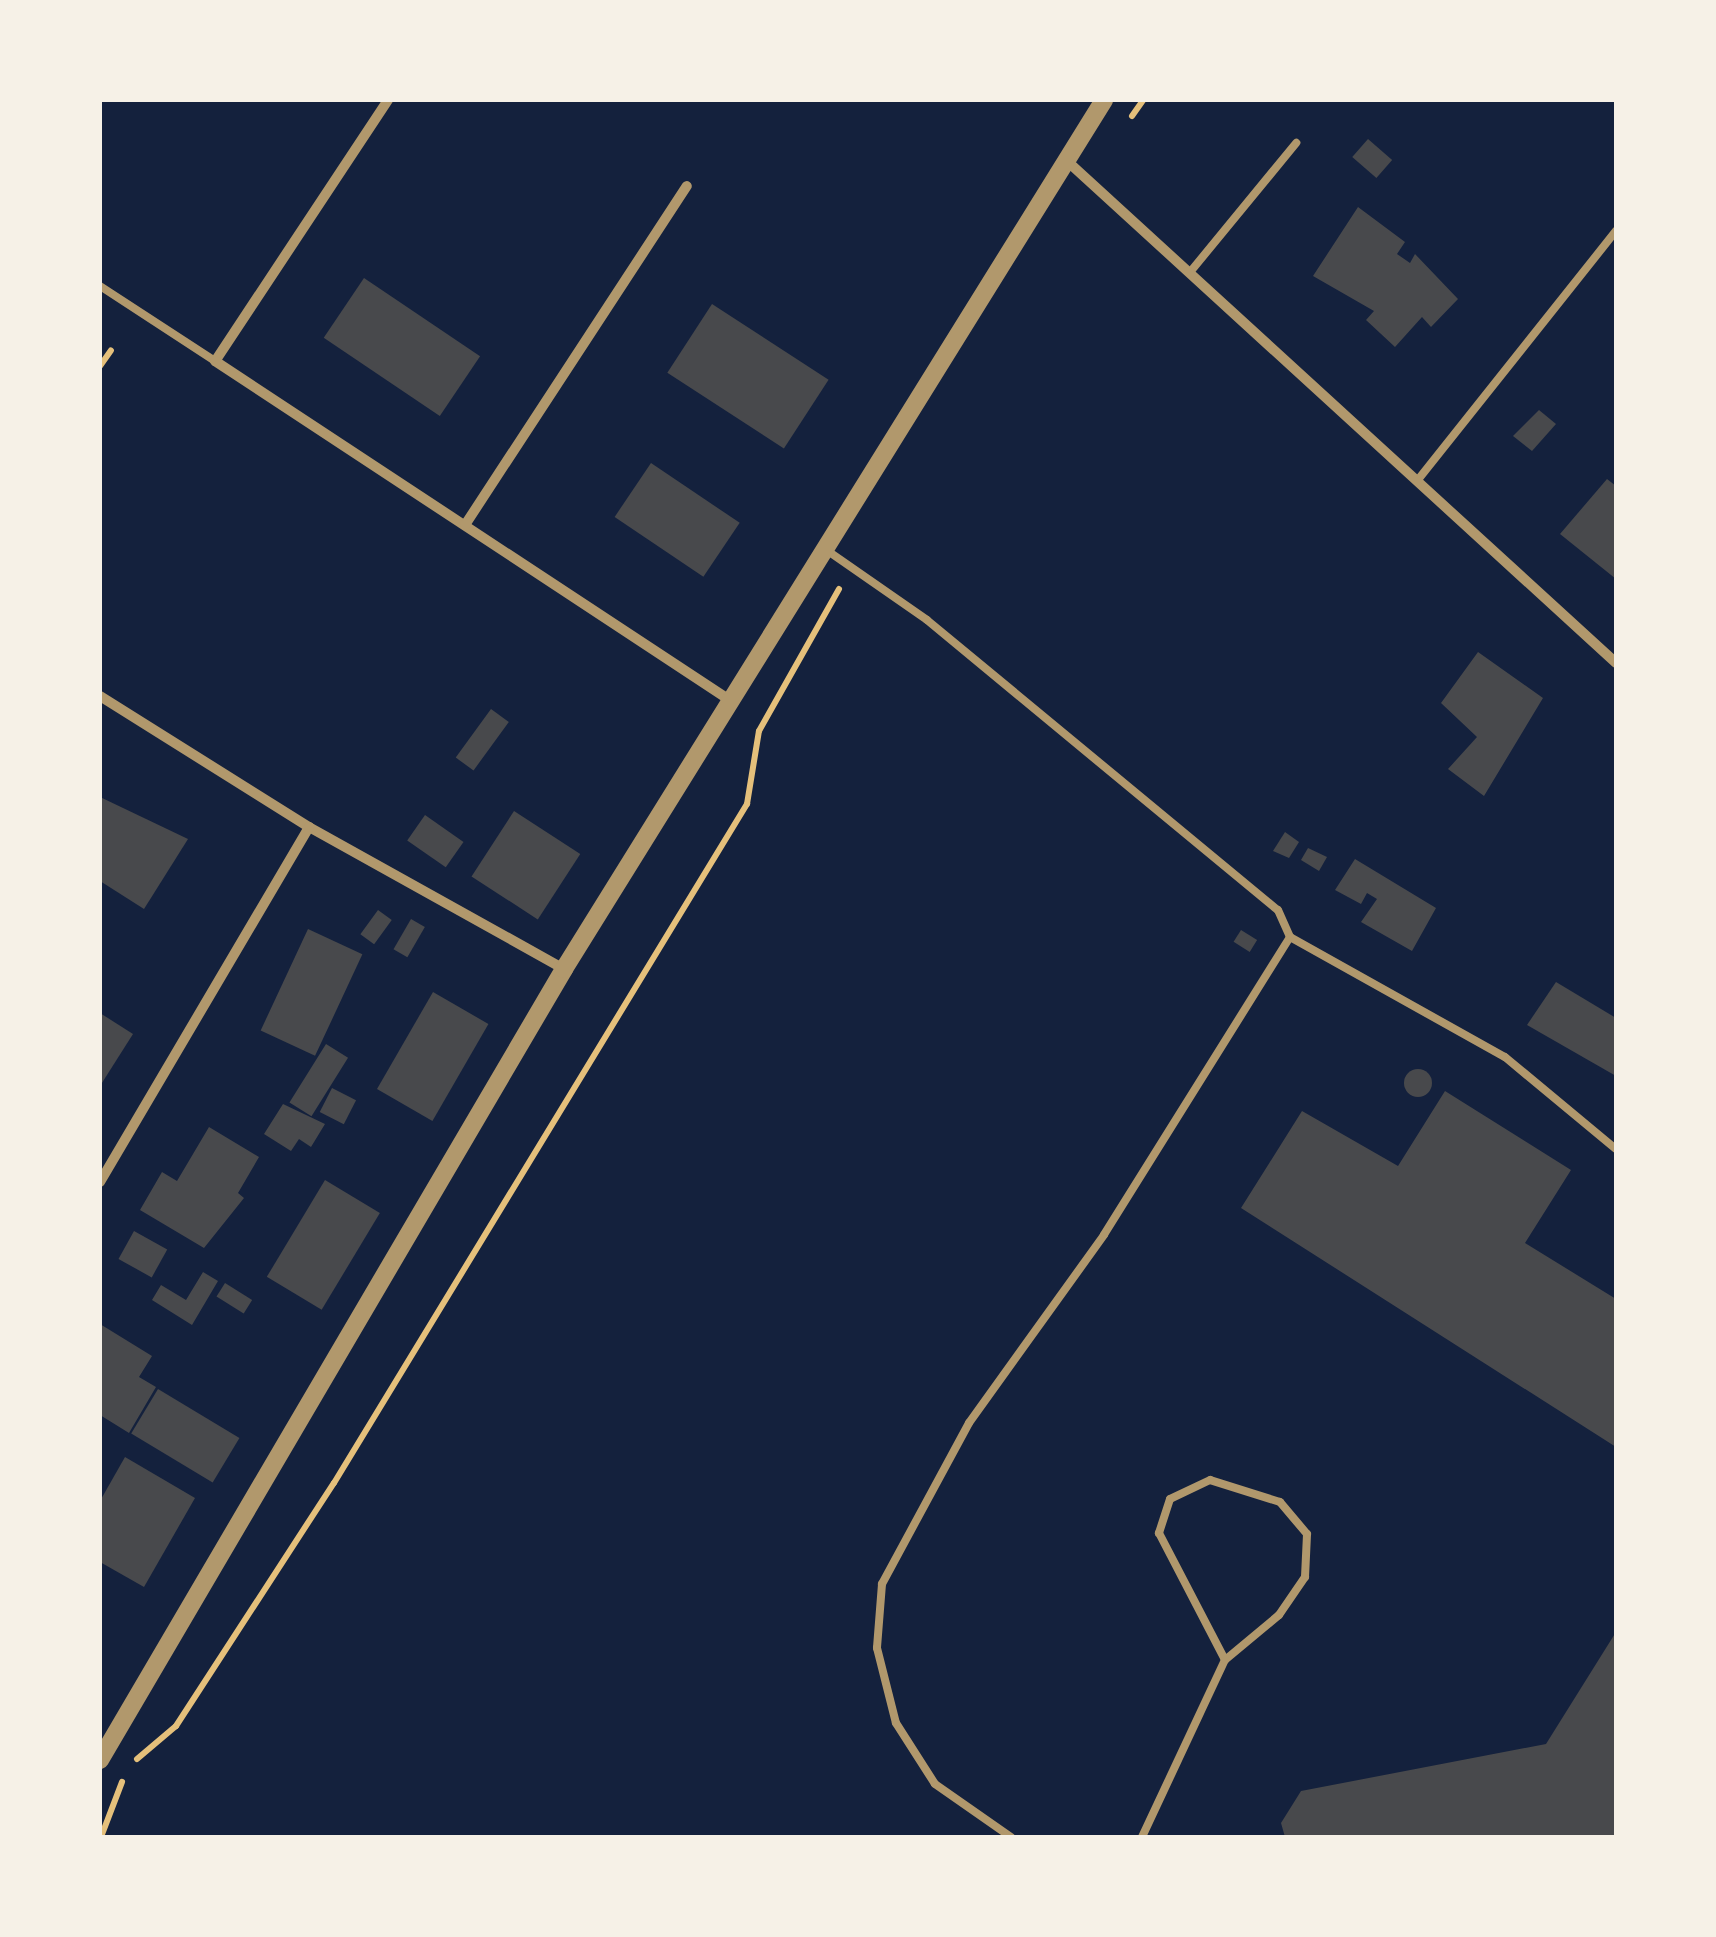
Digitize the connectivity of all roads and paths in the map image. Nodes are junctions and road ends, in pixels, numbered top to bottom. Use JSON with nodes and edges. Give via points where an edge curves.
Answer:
{"nodes":[{"id":1,"x":388,"y":100,"type":"edge"},
{"id":2,"x":1104,"y":100,"type":"edge"},
{"id":3,"x":1143,"y":100,"type":"edge"},
{"id":4,"x":1121,"y":132,"type":"dead end"},
{"id":5,"x":1296,"y":143,"type":"dead end"},
{"id":6,"x":1066,"y":160,"type":"junction"},
{"id":7,"x":687,"y":186,"type":"dead end"},
{"id":8,"x":1616,"y":231,"type":"edge"},
{"id":9,"x":1191,"y":271,"type":"junction"},
{"id":10,"x":100,"y":286,"type":"edge"},
{"id":11,"x":111,"y":350,"type":"dead end"},
{"id":12,"x":215,"y":361,"type":"junction"},
{"id":13,"x":100,"y":366,"type":"edge"},
{"id":14,"x":1416,"y":481,"type":"junction"},
{"id":15,"x":465,"y":525,"type":"junction"},
{"id":16,"x":825,"y":549,"type":"junction"},
{"id":17,"x":852,"y":568,"type":"junction"},
{"id":18,"x":1616,"y":644,"type":"edge"},
{"id":19,"x":1607,"y":654,"type":"junction"},
{"id":20,"x":1616,"y":662,"type":"edge"},
{"id":21,"x":100,"y":696,"type":"edge"},
{"id":22,"x":732,"y":702,"type":"junction"},
{"id":23,"x":308,"y":827,"type":"junction"},
{"id":24,"x":1290,"y":937,"type":"junction"},
{"id":25,"x":564,"y":969,"type":"junction"},
{"id":26,"x":1616,"y":1149,"type":"edge"},
{"id":27,"x":100,"y":1182,"type":"edge"},
{"id":28,"x":1226,"y":1660,"type":"junction"},
{"id":29,"x":100,"y":1760,"type":"edge"},
{"id":30,"x":103,"y":1812,"type":"edge"},
{"id":31,"x":100,"y":1837,"type":"edge"},
{"id":32,"x":1012,"y":1837,"type":"edge"},
{"id":33,"x":1142,"y":1837,"type":"edge"}],
"edges":[{"from":1,"to":12,"type":"street"},
{"from":2,"to":6,"type":"street"},
{"from":3,"to":4,"type":"path"},
{"from":5,"to":9,"type":"lane"},
{"from":6,"to":9,"type":"street"},
{"from":6,"to":16,"type":"street"},
{"from":7,"to":15,"type":"street"},
{"from":8,"to":14,"type":"lane"},
{"from":9,"to":14,"type":"street"},
{"from":10,"to":12,"type":"lane"},
{"from":11,"to":13,"type":"path"},
{"from":12,"to":15,"type":"street"},
{"from":14,"to":19,"type":"street"},
{"from":15,"to":22,"type":"street"},
{"from":16,"to":17,"type":"lane"},
{"from":16,"to":22,"type":"street"},
{"from":17,"to":24,"type":"lane","via":[[1278,910]]},
{"from":17,"to":30,"type":"path","via":[[766,715],[747,804],[334,1483],[186,1711],[138,1759]]},
{"from":18,"to":19,"type":"lane"},
{"from":19,"to":20,"type":"street"},
{"from":21,"to":23,"type":"street"},
{"from":22,"to":25,"type":"street"},
{"from":23,"to":25,"type":"street"},
{"from":23,"to":27,"type":"street"},
{"from":24,"to":26,"type":"lane","via":[[1506,1058]]},
{"from":24,"to":32,"type":"lane","via":[[1104,1235],[969,1423],[882,1584],[877,1648],[896,1723],[935,1784]]},
{"from":25,"to":29,"type":"street"},
{"from":28,"to":28,"type":"lane","via":[[1279,1616],[1305,1578],[1307,1534],[1280,1502],[1210,1480],[1170,1498],[1159,1534]]},
{"from":28,"to":33,"type":"lane"},
{"from":30,"to":31,"type":"path"}]}
